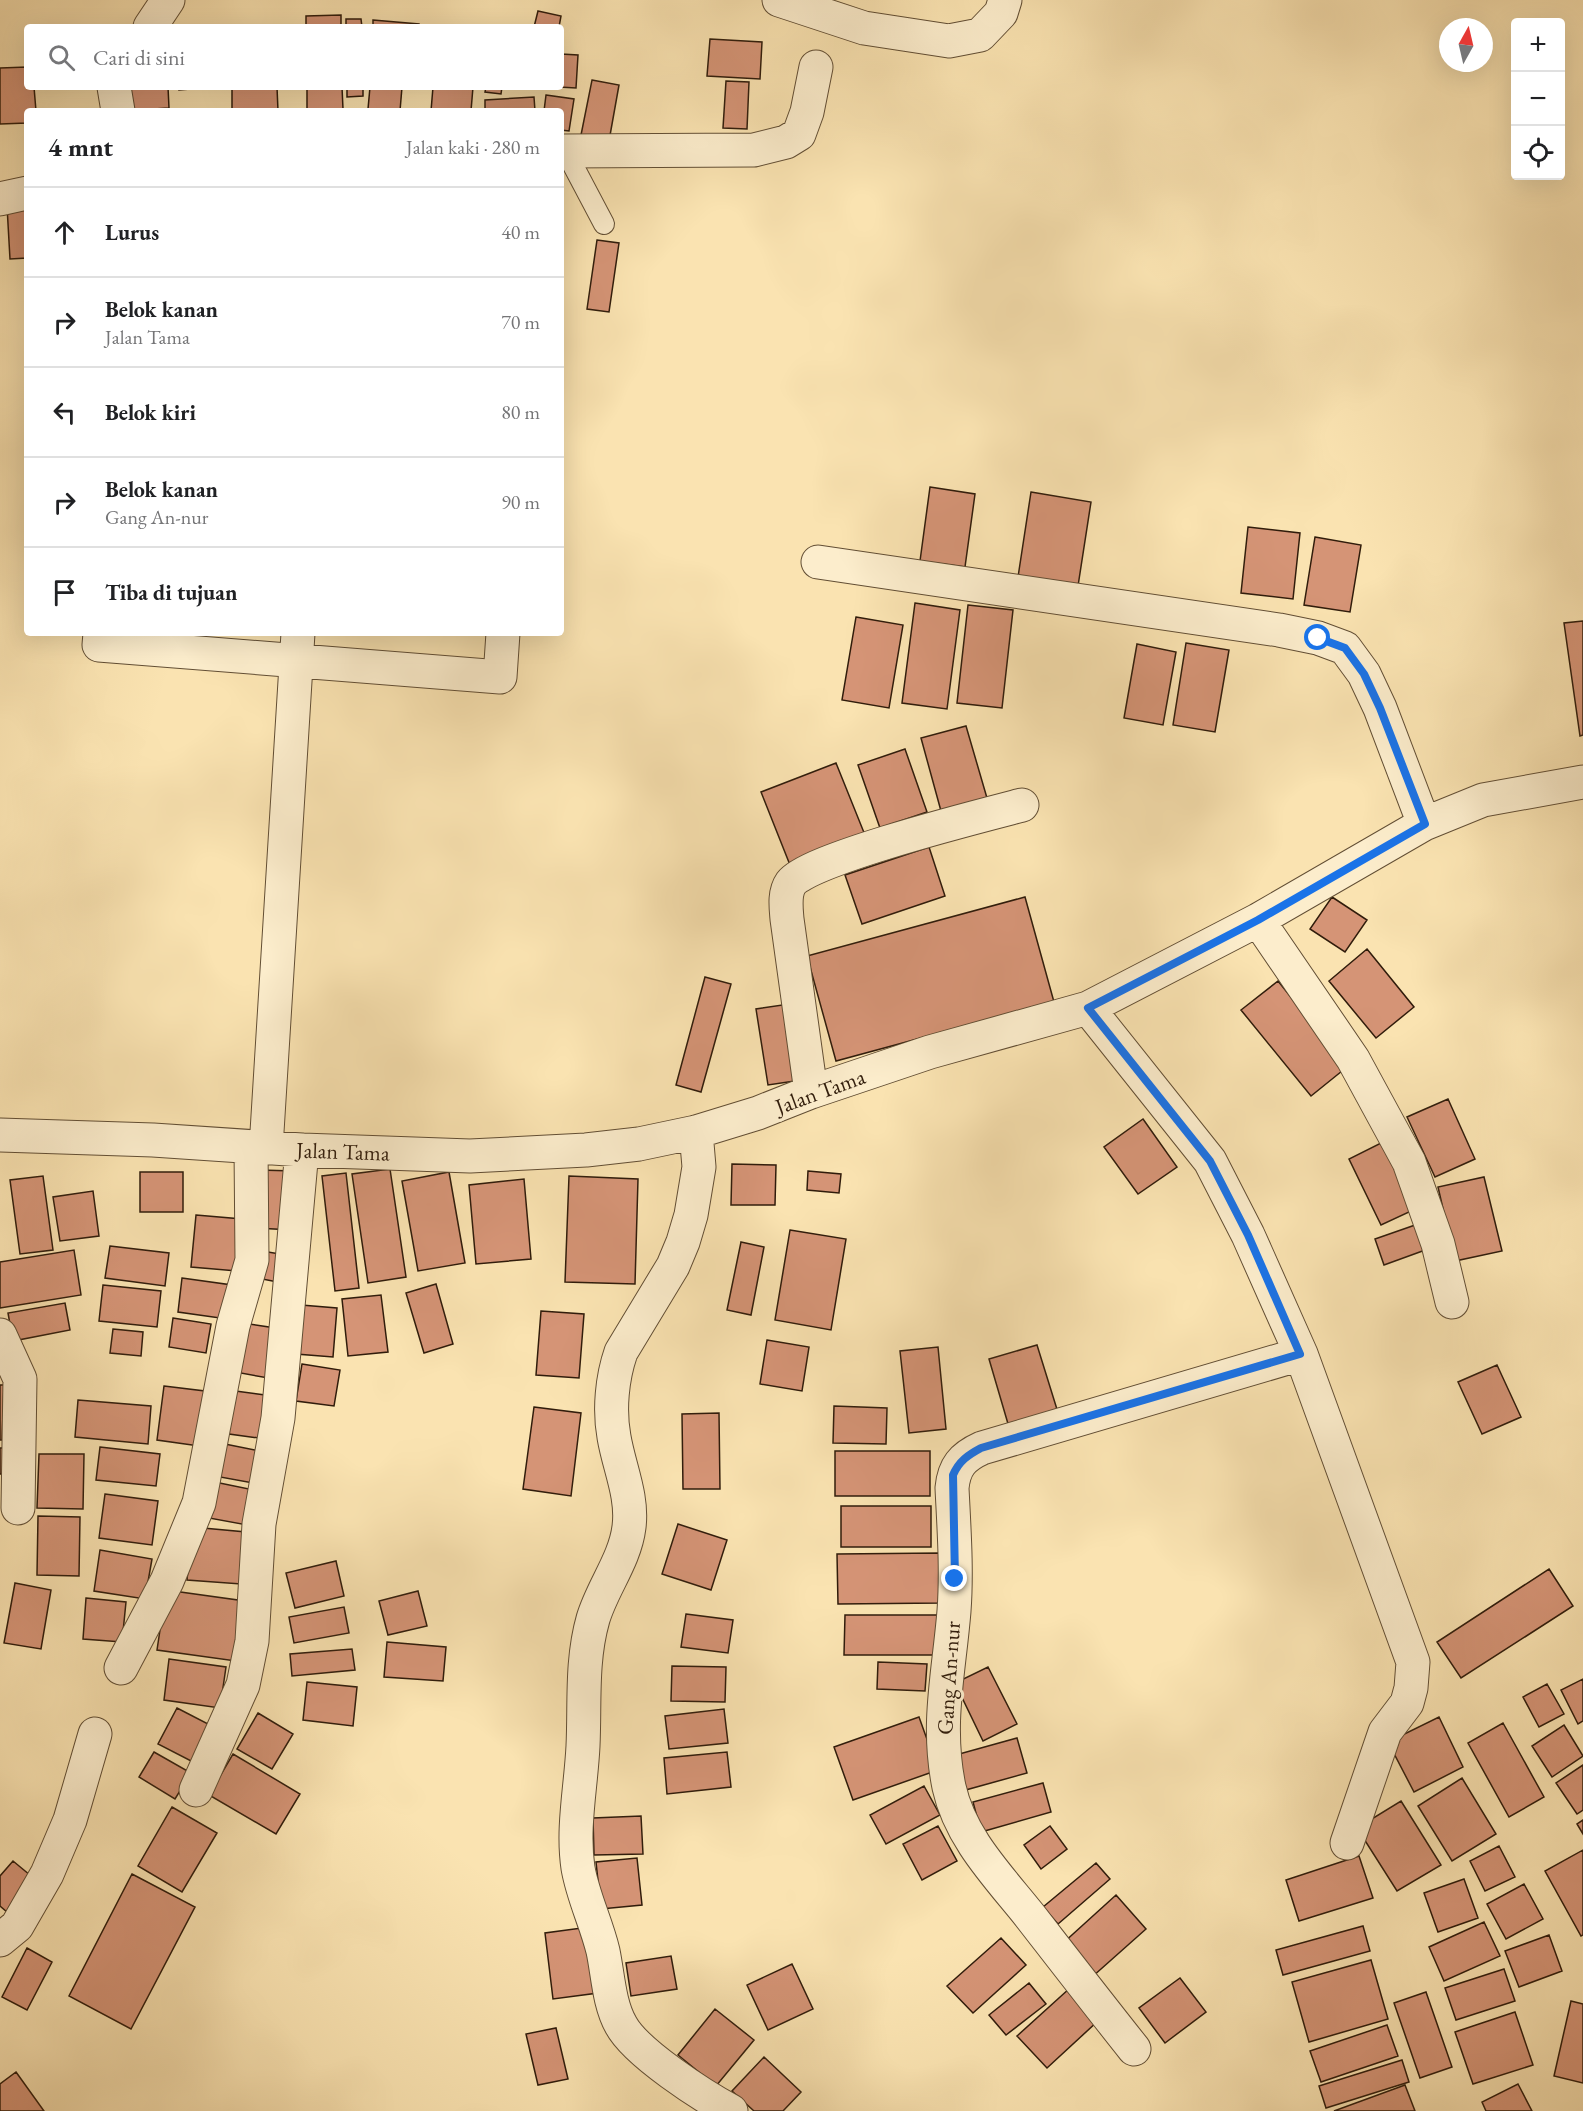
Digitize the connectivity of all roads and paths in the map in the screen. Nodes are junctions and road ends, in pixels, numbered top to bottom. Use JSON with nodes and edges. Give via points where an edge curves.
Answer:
{"nodes":[{"id":1,"x":168,"y":0,"type":"edge"},
{"id":2,"x":779,"y":0,"type":"edge"},
{"id":3,"x":1005,"y":0,"type":"edge"},
{"id":4,"x":152,"y":24,"type":"edge"},
{"id":5,"x":816,"y":67,"type":"dead end"},
{"id":6,"x":114,"y":90,"type":"edge"},
{"id":7,"x":118,"y":108,"type":"edge"},
{"id":8,"x":564,"y":152,"type":"edge"},
{"id":9,"x":24,"y":194,"type":"edge"},
{"id":10,"x":0,"y":199,"type":"edge"},
{"id":11,"x":604,"y":224,"type":"dead end"},
{"id":12,"x":818,"y":562,"type":"dead end"},
{"id":13,"x":100,"y":636,"type":"edge"},
{"id":14,"x":503,"y":636,"type":"edge"},
{"id":15,"x":297,"y":646,"type":"edge"},
{"id":16,"x":1583,"y":782,"type":"edge"},
{"id":17,"x":1022,"y":805,"type":"dead end"},
{"id":18,"x":1425,"y":824,"type":"junction"},
{"id":19,"x":1258,"y":920,"type":"junction"},
{"id":20,"x":1088,"y":1008,"type":"junction"},
{"id":21,"x":811,"y":1092,"type":"junction"},
{"id":22,"x":696,"y":1132,"type":"junction"},
{"id":23,"x":0,"y":1135,"type":"edge"},
{"id":24,"x":259,"y":1148,"type":"junction"},
{"id":25,"x":302,"y":1150,"type":"junction"},
{"id":26,"x":1452,"y":1302,"type":"dead end"},
{"id":27,"x":0,"y":1335,"type":"edge"},
{"id":28,"x":1300,"y":1354,"type":"junction"},
{"id":29,"x":18,"y":1508,"type":"dead end"},
{"id":30,"x":121,"y":1668,"type":"dead end"},
{"id":31,"x":95,"y":1734,"type":"dead end"},
{"id":32,"x":196,"y":1790,"type":"dead end"},
{"id":33,"x":1347,"y":1844,"type":"dead end"},
{"id":34,"x":0,"y":1940,"type":"edge"},
{"id":35,"x":1134,"y":2049,"type":"dead end"},
{"id":36,"x":731,"y":2111,"type":"edge"}],
"edges":[{"from":1,"to":4,"type":"street"},
{"from":2,"to":3,"type":"street","via":[[864,28],[949,41],[981,35],[1001,13]]},
{"from":5,"to":8,"type":"street","via":[[799,134],[786,142],[754,150]]},
{"from":6,"to":7,"type":"street"},
{"from":8,"to":11,"type":"lane"},
{"from":9,"to":10,"type":"street"},
{"from":12,"to":18,"type":"street","via":[[1279,630],[1345,648],[1364,674],[1380,708]]},
{"from":13,"to":15,"type":"street","via":[[99,645]]},
{"from":14,"to":15,"type":"street","via":[[500,677]]},
{"from":15,"to":24,"type":"street"},
{"from":16,"to":18,"type":"street","name":"Jalan Tama","via":[[1483,800]]},
{"from":17,"to":21,"type":"street","via":[[851,854],[792,881],[787,892],[787,919]]},
{"from":18,"to":19,"type":"street","name":"Jalan Tama"},
{"from":19,"to":20,"type":"street","name":"Jalan Tama"},
{"from":19,"to":26,"type":"street","via":[[1353,1059],[1409,1161],[1438,1244]]},
{"from":20,"to":21,"type":"street","name":"Jalan Tama","via":[[930,1052]]},
{"from":20,"to":28,"type":"street","via":[[1210,1161],[1248,1235]]},
{"from":21,"to":22,"type":"street","name":"Jalan Tama"},
{"from":22,"to":25,"type":"street","name":"Jalan Tama","via":[[639,1144],[470,1156]]},
{"from":22,"to":36,"type":"street","via":[[699,1167],[683,1242],[616,1367],[612,1418],[630,1525],[626,1545],[593,1619],[584,1668],[583,1745],[575,1829],[585,1901],[597,1927],[614,2011],[621,2026],[658,2063]]},
{"from":23,"to":24,"type":"street","name":"Jalan Tama"},
{"from":24,"to":25,"type":"street","name":"Jalan Tama"},
{"from":24,"to":30,"type":"street","via":[[252,1260],[233,1326],[199,1503],[167,1581]]},
{"from":25,"to":32,"type":"street","via":[[278,1418],[259,1524],[252,1641],[243,1685]]},
{"from":27,"to":29,"type":"street","via":[[20,1379]]},
{"from":28,"to":33,"type":"street","via":[[1413,1662],[1407,1703],[1385,1732]]},
{"from":28,"to":35,"type":"street","name":"Gang An-nur","via":[[981,1448],[957,1466],[953,1475],[954,1613],[942,1730],[950,1789],[968,1836]]},
{"from":31,"to":34,"type":"street","via":[[70,1820],[47,1874],[17,1926]]}]}
